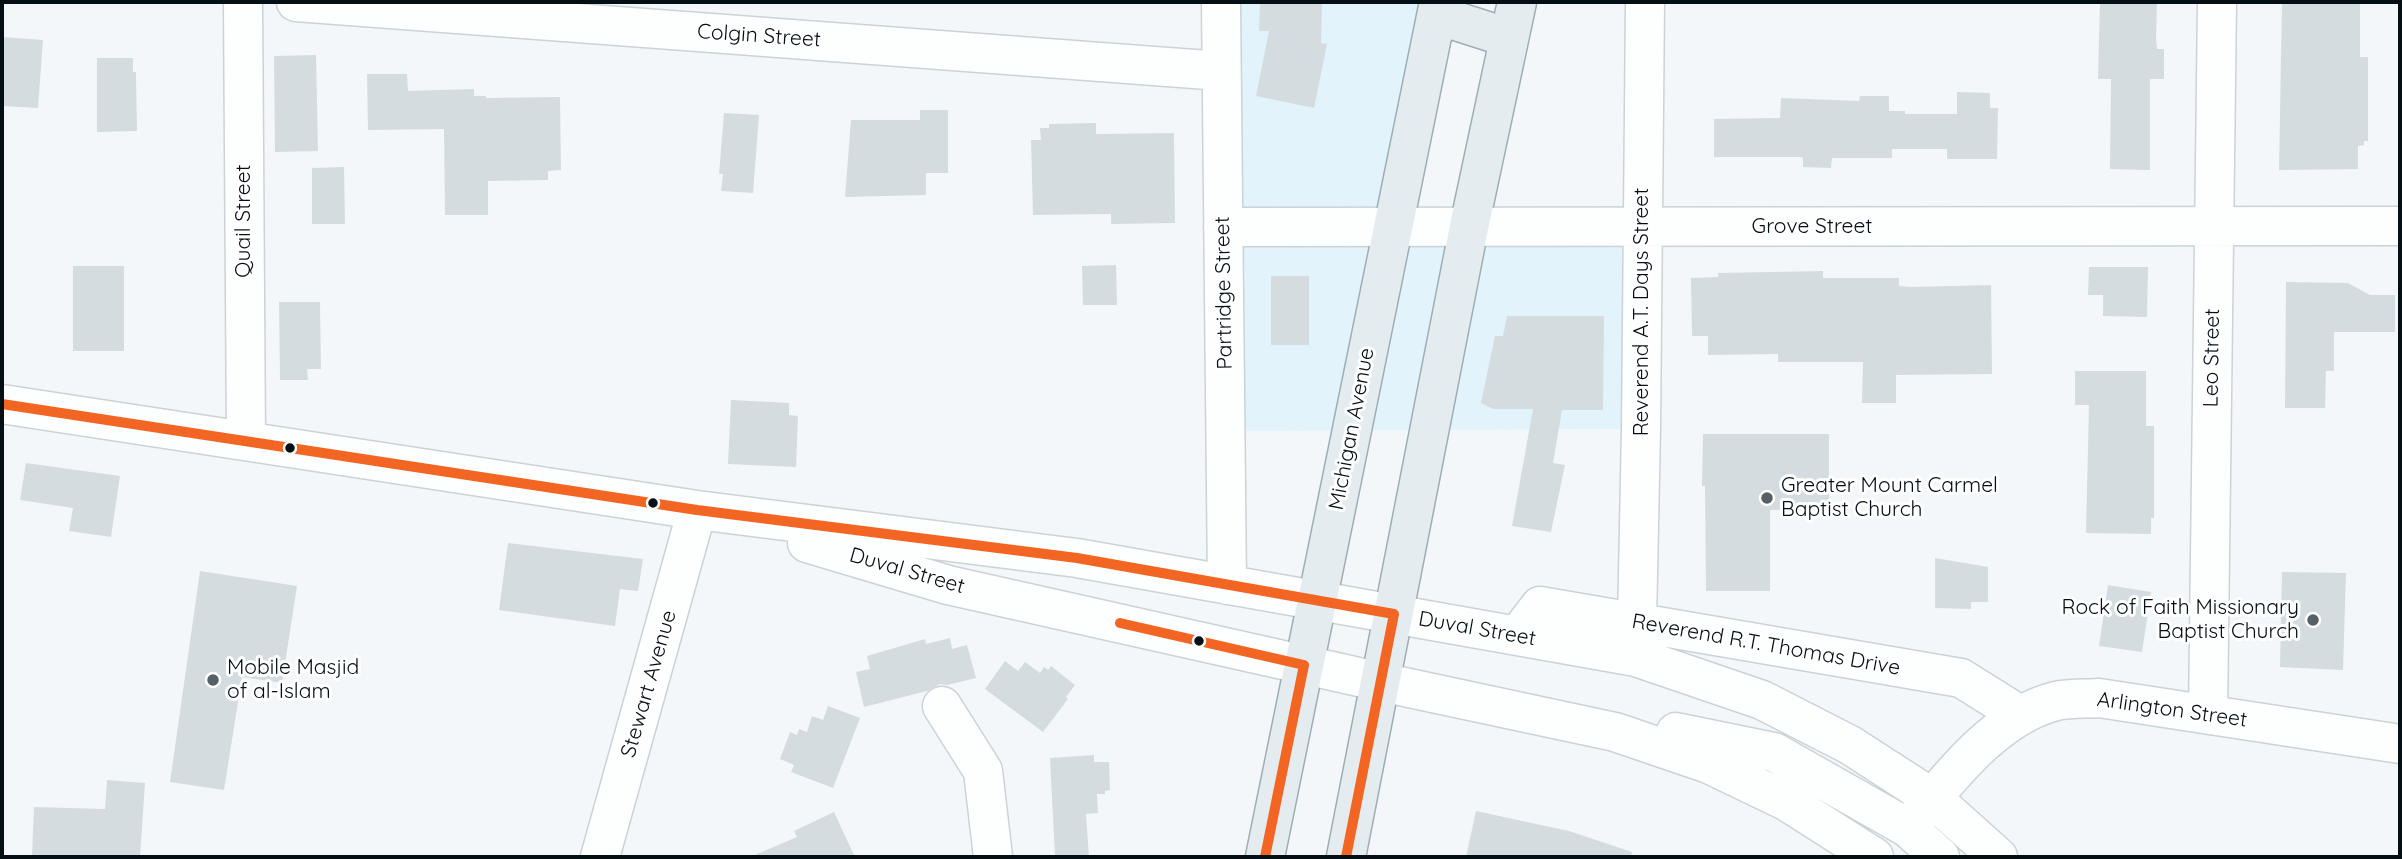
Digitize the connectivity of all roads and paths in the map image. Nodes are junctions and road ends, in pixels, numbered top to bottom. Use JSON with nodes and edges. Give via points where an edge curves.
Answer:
{"nodes":[{"id":1,"x":243,"y":2,"type":"edge"},
{"id":2,"x":296,"y":2,"type":"edge"},
{"id":3,"x":1222,"y":2,"type":"edge"},
{"id":4,"x":1645,"y":2,"type":"edge"},
{"id":5,"x":2217,"y":2,"type":"edge"},
{"id":6,"x":1438,"y":8,"type":"edge"},
{"id":7,"x":1513,"y":20,"type":"edge"},
{"id":8,"x":1222,"y":71,"type":"junction"},
{"id":9,"x":2213,"y":226,"type":"junction"},
{"id":10,"x":2400,"y":226,"type":"edge"},
{"id":11,"x":1223,"y":227,"type":"junction"},
{"id":12,"x":1393,"y":227,"type":"junction"},
{"id":13,"x":1469,"y":227,"type":"junction"},
{"id":14,"x":1642,"y":228,"type":"junction"},
{"id":15,"x":2,"y":404,"type":"edge"},
{"id":16,"x":246,"y":440,"type":"junction"},
{"id":17,"x":697,"y":510,"type":"junction"},
{"id":18,"x":1227,"y":584,"type":"junction"},
{"id":19,"x":1317,"y":600,"type":"junction"},
{"id":20,"x":1394,"y":614,"type":"junction"},
{"id":21,"x":1637,"y":623,"type":"junction"},
{"id":22,"x":1517,"y":636,"type":"junction"},
{"id":23,"x":1304,"y":665,"type":"junction"},
{"id":24,"x":1381,"y":682,"type":"junction"},
{"id":25,"x":942,"y":706,"type":"dead end"},
{"id":26,"x":2208,"y":714,"type":"junction"},
{"id":27,"x":2020,"y":715,"type":"junction"},
{"id":28,"x":1615,"y":732,"type":"junction"},
{"id":29,"x":2400,"y":744,"type":"edge"},
{"id":30,"x":1932,"y":798,"type":"junction"},
{"id":31,"x":1908,"y":828,"type":"junction"},
{"id":32,"x":600,"y":857,"type":"edge"},
{"id":33,"x":993,"y":857,"type":"edge"},
{"id":34,"x":1265,"y":857,"type":"edge"},
{"id":35,"x":1346,"y":857,"type":"edge"},
{"id":36,"x":1874,"y":857,"type":"edge"},
{"id":37,"x":1940,"y":857,"type":"edge"},
{"id":38,"x":1998,"y":857,"type":"edge"}],
"edges":[{"from":1,"to":16,"type":"street","name":"Quail Street"},
{"from":2,"to":8,"type":"street","name":"Colgin Street"},
{"from":3,"to":8,"type":"street","name":"Partridge Street"},
{"from":4,"to":14,"type":"street","name":"Reverend A.T. Days Street"},
{"from":5,"to":9,"type":"street","name":"Leo Street"},
{"from":6,"to":7,"type":"main road"},
{"from":6,"to":12,"type":"main road","name":"Michigan Avenue"},
{"from":7,"to":13,"type":"main road"},
{"from":8,"to":11,"type":"street","name":"Partridge Street"},
{"from":9,"to":10,"type":"street","name":"Grove Street"},
{"from":9,"to":14,"type":"street","name":"Grove Street"},
{"from":9,"to":26,"type":"street","name":"Leo Street"},
{"from":11,"to":12,"type":"street","name":"Grove Street"},
{"from":11,"to":18,"type":"street","name":"Partridge Street"},
{"from":12,"to":13,"type":"street","name":"Grove Street"},
{"from":12,"to":19,"type":"main road","name":"Michigan Avenue"},
{"from":13,"to":14,"type":"street","name":"Grove Street"},
{"from":13,"to":20,"type":"main road"},
{"from":14,"to":21,"type":"street","name":"Reverend A.T. Days Street"},
{"from":15,"to":16,"type":"street","name":"Duval Street"},
{"from":16,"to":17,"type":"street","name":"Duval Street"},
{"from":17,"to":18,"type":"street","name":"Duval Street","via":[[1077,558]]},
{"from":17,"to":23,"type":"street","name":"Duval Street","via":[[948,584]]},
{"from":17,"to":32,"type":"street","name":"Stewart Avenue"},
{"from":18,"to":19,"type":"street","name":"Duval Street"},
{"from":19,"to":20,"type":"street","name":"Duval Street"},
{"from":19,"to":23,"type":"main road","name":"Michigan Avenue"},
{"from":20,"to":22,"type":"street","name":"Duval Street"},
{"from":20,"to":24,"type":"main road"},
{"from":21,"to":22,"type":"street","name":"Reverend R.T. Thomas Drive","via":[[1541,606]]},
{"from":21,"to":27,"type":"street","name":"Reverend R.T. Thomas Drive","via":[[1961,678]]},
{"from":22,"to":30,"type":"street","name":"Duval Street","via":[[1636,657],[1762,700],[1850,745]]},
{"from":23,"to":24,"type":"street","name":"Duval Street"},
{"from":23,"to":34,"type":"main road","name":"Michigan Avenue"},
{"from":24,"to":28,"type":"street","name":"Duval Street"},
{"from":24,"to":35,"type":"main road"},
{"from":25,"to":33,"type":"street","via":[[983,771]]},
{"from":26,"to":27,"type":"street","name":"Arlington Street","via":[[2099,698],[2057,701]]},
{"from":26,"to":29,"type":"street","name":"Arlington Street"},
{"from":27,"to":30,"type":"street","name":"Arlington Street","via":[[1987,740]]},
{"from":28,"to":31,"type":"street","via":[[1667,730],[1774,752]]},
{"from":28,"to":36,"type":"street","name":"Duval Street","via":[[1709,764],[1775,795]]},
{"from":30,"to":31,"type":"street","name":"Arlington Street"},
{"from":30,"to":38,"type":"street","name":"Duval Street"},
{"from":31,"to":37,"type":"street"}]}
